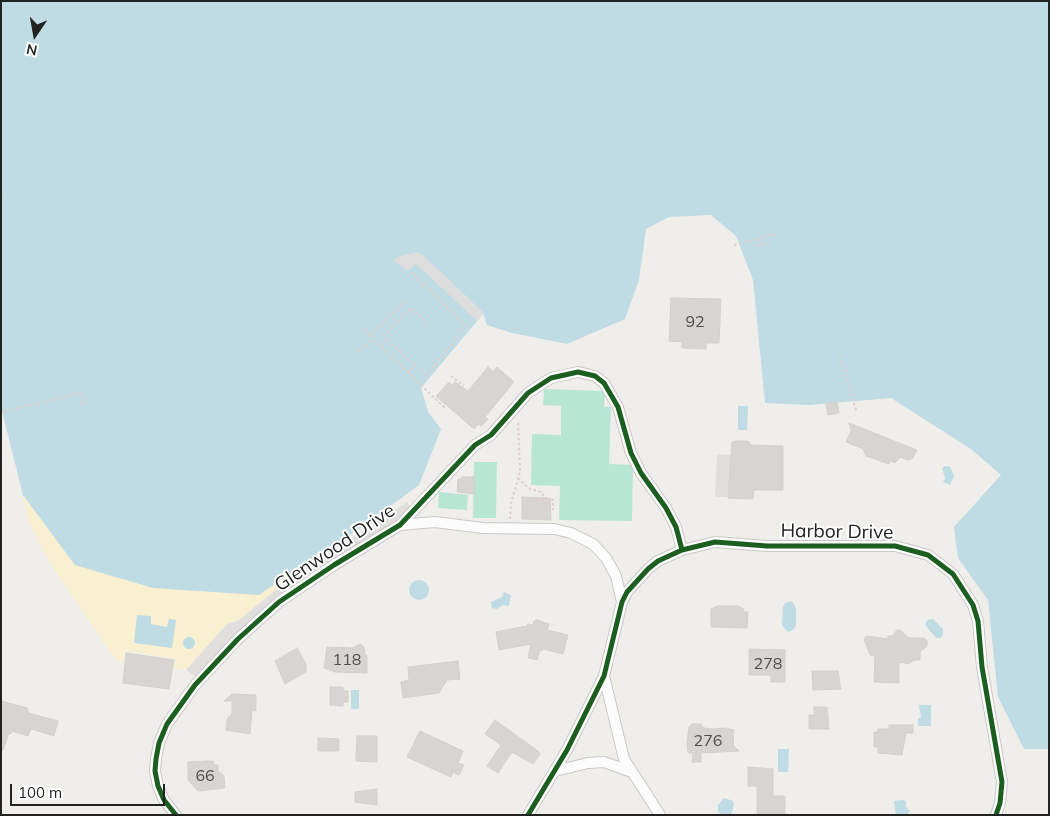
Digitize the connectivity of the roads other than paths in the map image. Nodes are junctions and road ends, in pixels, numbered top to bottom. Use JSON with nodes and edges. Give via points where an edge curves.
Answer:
{"nodes":[{"id":1,"x":400,"y":525,"type":"junction"},
{"id":2,"x":682,"y":550,"type":"junction"},
{"id":3,"x":622,"y":602,"type":"junction"},
{"id":4,"x":604,"y":676,"type":"junction"},
{"id":5,"x":555,"y":771,"type":"junction"},
{"id":6,"x":632,"y":772,"type":"junction"},
{"id":7,"x":176,"y":815,"type":"edge"},
{"id":8,"x":528,"y":815,"type":"edge"},
{"id":9,"x":660,"y":815,"type":"edge"},
{"id":10,"x":996,"y":815,"type":"edge"}],
"edges":[{"from":1,"to":2,"type":"street","name":"Glenwood Drive","via":[[475,444],[491,434],[536,387],[566,373],[585,373],[604,383],[618,408],[631,453],[673,521]]},
{"from":1,"to":3,"type":"street","name":"Glenwood Drive","via":[[435,522],[483,528],[554,529],[571,533],[593,544],[606,558],[616,576]]},
{"from":1,"to":7,"type":"street","name":"Glenwood Drive","via":[[280,602],[238,639],[195,685],[167,724],[156,759],[158,786]]},
{"from":2,"to":3,"type":"street","name":"Harbor Drive","via":[[648,569]]},
{"from":2,"to":10,"type":"street","name":"Harbor Drive","via":[[715,542],[767,546],[896,546],[928,555],[947,568],[964,588],[978,620],[982,667],[1002,782]]},
{"from":3,"to":4,"type":"street","name":"Harbor Drive"},
{"from":4,"to":5,"type":"street"},
{"from":4,"to":6,"type":"street","via":[[616,734]]},
{"from":5,"to":6,"type":"street","via":[[604,762]]},
{"from":5,"to":8,"type":"street"},
{"from":6,"to":9,"type":"street"}]}
